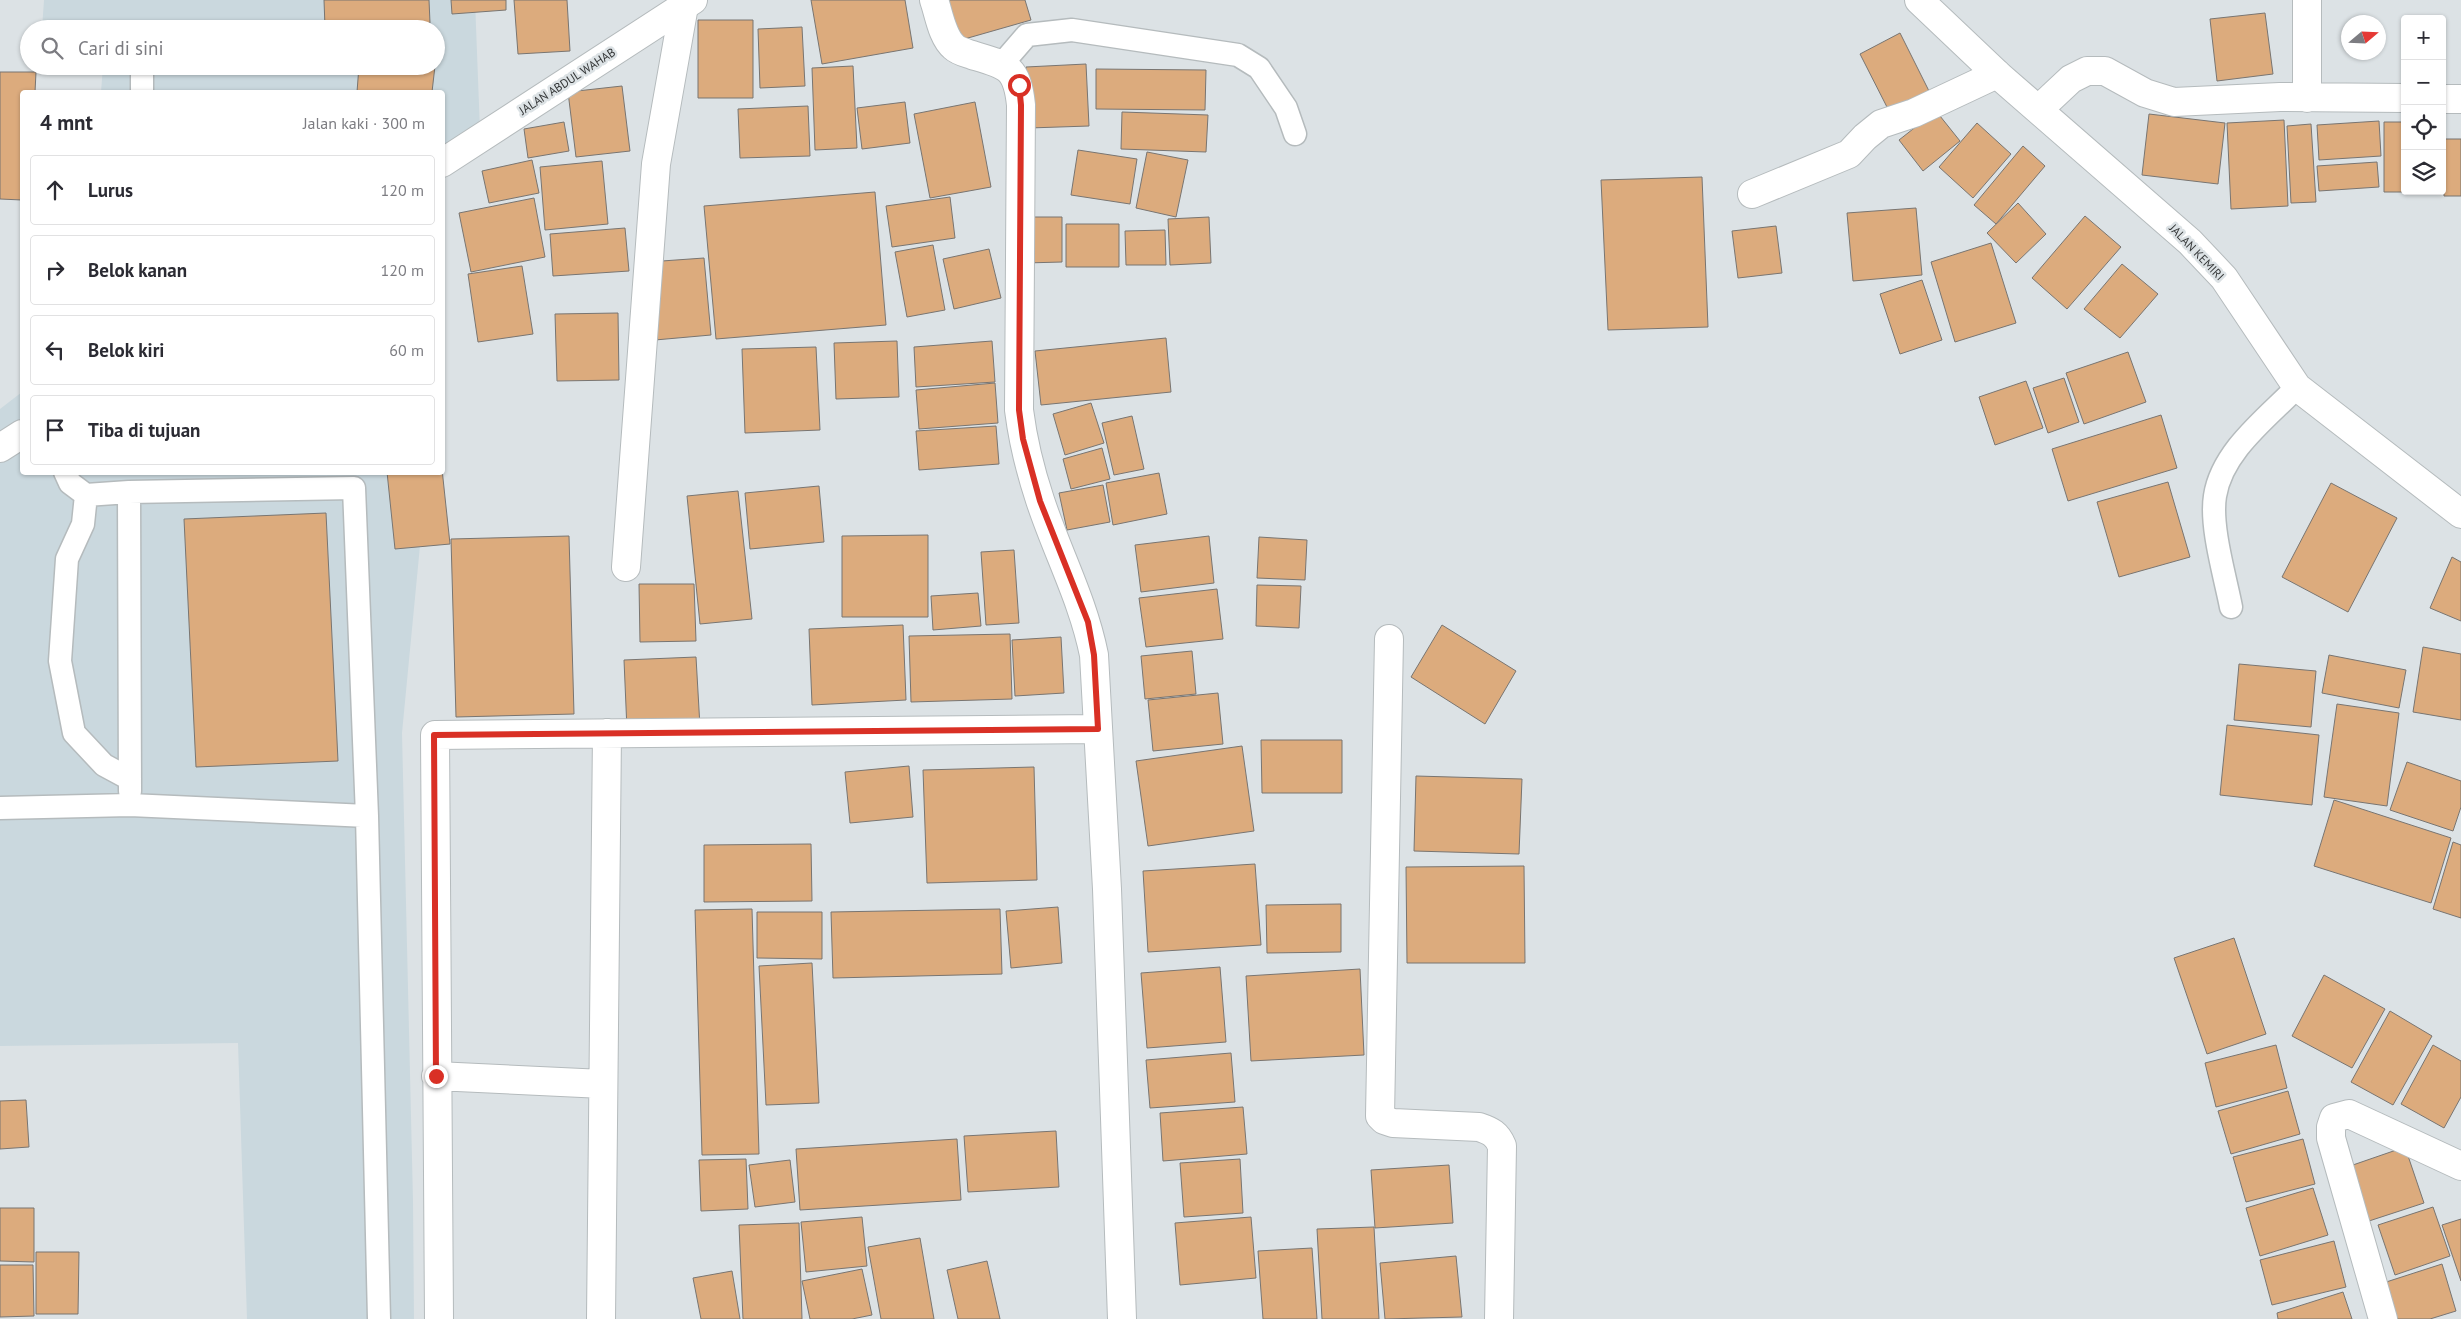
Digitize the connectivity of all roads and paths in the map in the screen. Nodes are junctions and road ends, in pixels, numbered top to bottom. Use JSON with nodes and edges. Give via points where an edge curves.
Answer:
{"nodes":[{"id":1,"x":934,"y":0,"type":"edge"},
{"id":2,"x":1919,"y":0,"type":"edge"},
{"id":3,"x":2307,"y":0,"type":"edge"},
{"id":4,"x":687,"y":1,"type":"edge"},
{"id":5,"x":1002,"y":64,"type":"junction"},
{"id":6,"x":1997,"y":74,"type":"junction"},
{"id":7,"x":2307,"y":98,"type":"junction"},
{"id":8,"x":2401,"y":98,"type":"edge"},
{"id":9,"x":2446,"y":99,"type":"edge"},
{"id":10,"x":2461,"y":99,"type":"edge"},
{"id":11,"x":2039,"y":109,"type":"junction"},
{"id":12,"x":1296,"y":134,"type":"dead end"},
{"id":13,"x":445,"y":161,"type":"edge"},
{"id":14,"x":1752,"y":194,"type":"dead end"},
{"id":15,"x":2297,"y":387,"type":"junction"},
{"id":16,"x":20,"y":435,"type":"edge"},
{"id":17,"x":0,"y":448,"type":"edge"},
{"id":18,"x":66,"y":475,"type":"edge"},
{"id":19,"x":129,"y":492,"type":"junction"},
{"id":20,"x":86,"y":495,"type":"junction"},
{"id":21,"x":2461,"y":514,"type":"edge"},
{"id":22,"x":626,"y":568,"type":"dead end"},
{"id":23,"x":2231,"y":607,"type":"dead end"},
{"id":24,"x":1389,"y":639,"type":"dead end"},
{"id":25,"x":1098,"y":729,"type":"junction"},
{"id":26,"x":607,"y":733,"type":"junction"},
{"id":27,"x":130,"y":780,"type":"junction"},
{"id":28,"x":130,"y":805,"type":"junction"},
{"id":29,"x":0,"y":808,"type":"edge"},
{"id":30,"x":367,"y":816,"type":"junction"},
{"id":31,"x":436,"y":1076,"type":"junction"},
{"id":32,"x":603,"y":1084,"type":"junction"},
{"id":33,"x":2461,"y":1166,"type":"edge"},
{"id":34,"x":379,"y":1319,"type":"edge"},
{"id":35,"x":439,"y":1319,"type":"edge"},
{"id":36,"x":601,"y":1319,"type":"edge"},
{"id":37,"x":1122,"y":1319,"type":"edge"},
{"id":38,"x":1499,"y":1319,"type":"edge"},
{"id":39,"x":2383,"y":1319,"type":"edge"}],
"edges":[{"from":1,"to":5,"type":"street","via":[[948,40],[955,48]]},
{"from":2,"to":6,"type":"street","name":"JALAN KEMIRI"},
{"from":3,"to":7,"type":"street"},
{"from":4,"to":13,"type":"street","name":"JALAN ABDUL WAHAB"},
{"from":4,"to":22,"type":"street","via":[[656,164]]},
{"from":5,"to":12,"type":"lane","via":[[1027,35],[1072,30],[1238,54],[1259,68],[1286,108]]},
{"from":5,"to":25,"type":"street","via":[[1012,72],[1019,85],[1021,105],[1019,410],[1023,439],[1040,501],[1088,622],[1094,655]]},
{"from":6,"to":11,"type":"street","name":"JALAN KEMIRI"},
{"from":6,"to":14,"type":"street","via":[[1881,124],[1849,154]]},
{"from":7,"to":8,"type":"street"},
{"from":7,"to":11,"type":"street","via":[[2174,102],[2145,93],[2105,71],[2087,71],[2071,79]]},
{"from":9,"to":10,"type":"street"},
{"from":11,"to":15,"type":"street","name":"JALAN KEMIRI","via":[[2190,242],[2224,278]]},
{"from":15,"to":21,"type":"street","name":"JALAN KEMIRI"},
{"from":15,"to":23,"type":"lane","via":[[2234,452],[2222,472],[2215,497],[2216,530]]},
{"from":16,"to":17,"type":"street"},
{"from":18,"to":20,"type":"lane","via":[[70,483]]},
{"from":19,"to":20,"type":"lane"},
{"from":19,"to":27,"type":"lane"},
{"from":19,"to":30,"type":"lane","via":[[354,488]]},
{"from":20,"to":27,"type":"lane","via":[[83,524],[67,558],[60,662],[74,733],[104,764]]},
{"from":24,"to":38,"type":"street","via":[[1380,1116],[1393,1123],[1479,1127],[1498,1137],[1502,1146]]},
{"from":25,"to":26,"type":"street"},
{"from":25,"to":37,"type":"street","via":[[1108,889]]},
{"from":26,"to":31,"type":"street","via":[[434,735]]},
{"from":26,"to":32,"type":"street"},
{"from":27,"to":28,"type":"lane"},
{"from":28,"to":29,"type":"lane"},
{"from":28,"to":30,"type":"lane"},
{"from":30,"to":34,"type":"lane"},
{"from":31,"to":32,"type":"street"},
{"from":31,"to":35,"type":"street"},
{"from":32,"to":36,"type":"street"},
{"from":33,"to":39,"type":"street","via":[[2349,1114],[2334,1118],[2331,1138]]}]}
